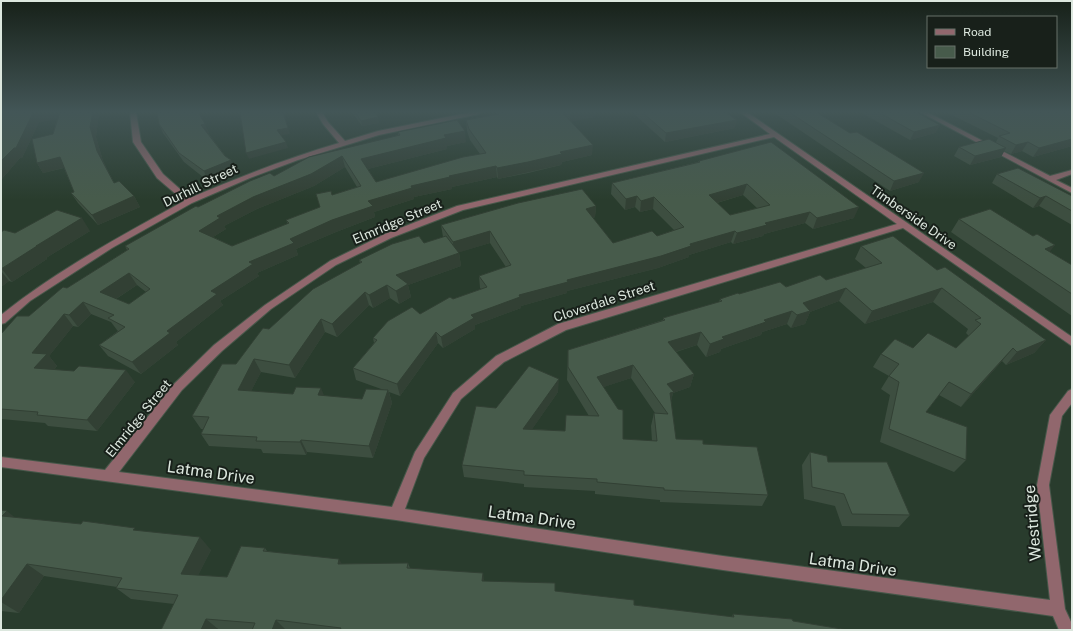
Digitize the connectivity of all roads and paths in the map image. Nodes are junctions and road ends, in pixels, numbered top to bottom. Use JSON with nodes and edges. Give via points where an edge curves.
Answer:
{"nodes":[{"id":1,"x":137,"y":141,"type":"edge"},
{"id":2,"x":747,"y":141,"type":"edge"},
{"id":3,"x":784,"y":141,"type":"edge"},
{"id":4,"x":979,"y":141,"type":"edge"},
{"id":5,"x":342,"y":142,"type":"edge"},
{"id":6,"x":1072,"y":172,"type":"edge"},
{"id":7,"x":1050,"y":179,"type":"junction"},
{"id":8,"x":1072,"y":191,"type":"edge"},
{"id":9,"x":189,"y":201,"type":"junction"},
{"id":10,"x":903,"y":225,"type":"junction"},
{"id":11,"x":1,"y":320,"type":"edge"},
{"id":12,"x":1072,"y":342,"type":"edge"},
{"id":13,"x":1072,"y":394,"type":"edge"},
{"id":14,"x":1,"y":462,"type":"edge"},
{"id":15,"x":109,"y":475,"type":"junction"},
{"id":16,"x":396,"y":514,"type":"junction"},
{"id":17,"x":1058,"y":609,"type":"junction"},
{"id":18,"x":1066,"y":630,"type":"edge"}],
"edges":[{"from":1,"to":9,"type":"street","via":[[160,176]]},
{"from":2,"to":15,"type":"street","name":"Elmridge Street","via":[[460,208],[388,236],[333,263],[268,308],[218,348],[178,388]]},
{"from":3,"to":10,"type":"street","name":"Timberside Drive"},
{"from":4,"to":7,"type":"street"},
{"from":5,"to":9,"type":"street","name":"Durhill Street","via":[[247,176]]},
{"from":6,"to":7,"type":"street"},
{"from":7,"to":8,"type":"street"},
{"from":9,"to":11,"type":"street","name":"Durhill Street","via":[[109,246],[27,299]]},
{"from":10,"to":12,"type":"street","name":"Timberside Drive"},
{"from":10,"to":16,"type":"street","name":"Cloverdale Street","via":[[562,327],[500,359],[456,396],[419,456]]},
{"from":13,"to":17,"type":"street","name":"Westridge","via":[[1056,415],[1043,485]]},
{"from":14,"to":15,"type":"street","name":"Latma Drive"},
{"from":15,"to":16,"type":"street","name":"Latma Drive"},
{"from":16,"to":17,"type":"street","name":"Latma Drive"},
{"from":17,"to":18,"type":"street","name":"Westridge"}]}
